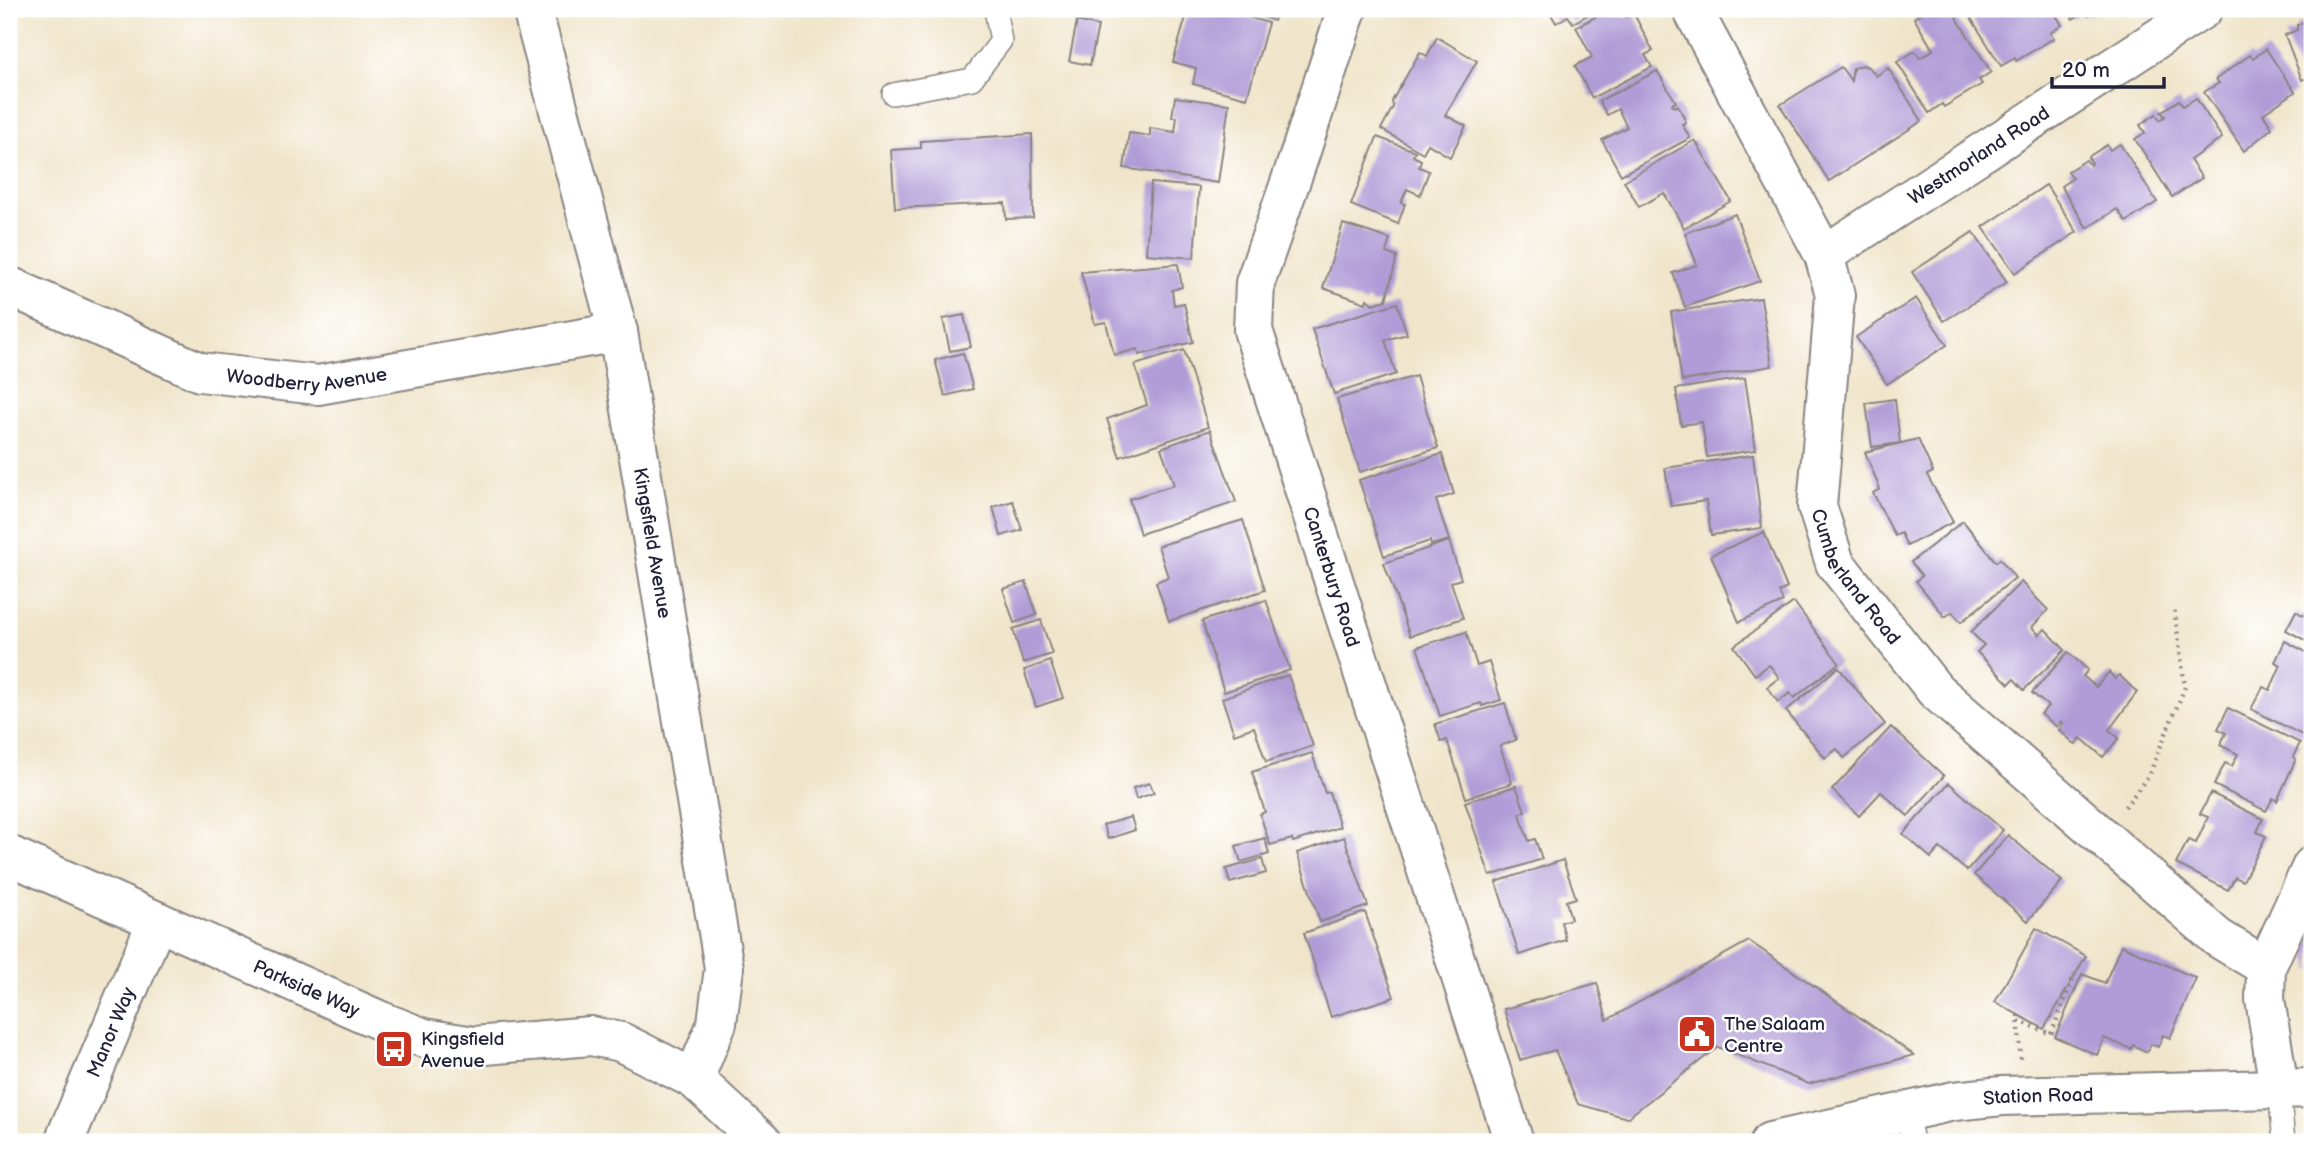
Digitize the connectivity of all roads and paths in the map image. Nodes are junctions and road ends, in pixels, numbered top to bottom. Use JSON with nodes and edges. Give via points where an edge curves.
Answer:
{"nodes":[{"id":1,"x":532,"y":9,"type":"edge"},
{"id":2,"x":995,"y":9,"type":"edge"},
{"id":3,"x":1347,"y":9,"type":"edge"},
{"id":4,"x":1692,"y":9,"type":"edge"},
{"id":5,"x":2203,"y":9,"type":"edge"},
{"id":6,"x":893,"y":94,"type":"dead end"},
{"id":7,"x":1824,"y":255,"type":"junction"},
{"id":8,"x":9,"y":286,"type":"edge"},
{"id":9,"x":618,"y":332,"type":"junction"},
{"id":10,"x":2174,"y":607,"type":"dead end"},
{"id":11,"x":2103,"y":835,"type":"junction"},
{"id":12,"x":9,"y":855,"type":"edge"},
{"id":13,"x":2312,"y":866,"type":"edge"},
{"id":14,"x":157,"y":921,"type":"junction"},
{"id":15,"x":2266,"y":967,"type":"junction"},
{"id":16,"x":2075,"y":974,"type":"dead end"},
{"id":17,"x":2019,"y":1021,"type":"dead end"},
{"id":18,"x":694,"y":1079,"type":"junction"},
{"id":19,"x":2296,"y":1088,"type":"edge"},
{"id":20,"x":1910,"y":1127,"type":"edge"},
{"id":21,"x":66,"y":1142,"type":"edge"},
{"id":22,"x":762,"y":1142,"type":"edge"},
{"id":23,"x":1514,"y":1142,"type":"edge"},
{"id":24,"x":1770,"y":1142,"type":"edge"},
{"id":25,"x":2284,"y":1142,"type":"edge"}],
"edges":[{"from":1,"to":9,"type":"street","name":"Kingsfield Avenue"},
{"from":2,"to":6,"type":"lane","via":[[1001,41],[972,79]]},
{"from":3,"to":23,"type":"street","name":"Canterbury Road","via":[[1255,283],[1253,330]]},
{"from":4,"to":7,"type":"street","name":"Cumberland Road"},
{"from":5,"to":7,"type":"street","name":"Westmorland Road"},
{"from":7,"to":11,"type":"street","name":"Cumberland Road","via":[[1835,295],[1817,506],[1835,564],[1935,690]]},
{"from":8,"to":9,"type":"street","name":"Woodberry Avenue","via":[[200,372],[318,385]]},
{"from":9,"to":18,"type":"street","name":"Kingsfield Avenue","via":[[724,968],[718,1023]]},
{"from":10,"to":11,"type":"path","via":[[2185,687],[2149,775]]},
{"from":11,"to":15,"type":"street","name":"Cumberland Road","via":[[2218,938]]},
{"from":12,"to":14,"type":"street","name":"Parkside Way"},
{"from":13,"to":15,"type":"street"},
{"from":14,"to":18,"type":"street","name":"Parkside Way","via":[[424,1038],[474,1046],[591,1036],[621,1042]]},
{"from":14,"to":21,"type":"street","name":"Manor Way"},
{"from":15,"to":19,"type":"street","via":[[2265,999]]},
{"from":16,"to":17,"type":"path","via":[[2051,1034]]},
{"from":18,"to":22,"type":"street"},
{"from":19,"to":20,"type":"street","name":"Station Road","via":[[2002,1096],[1954,1101]]},
{"from":19,"to":25,"type":"lane"},
{"from":20,"to":24,"type":"street","name":"Station Road"}]}
